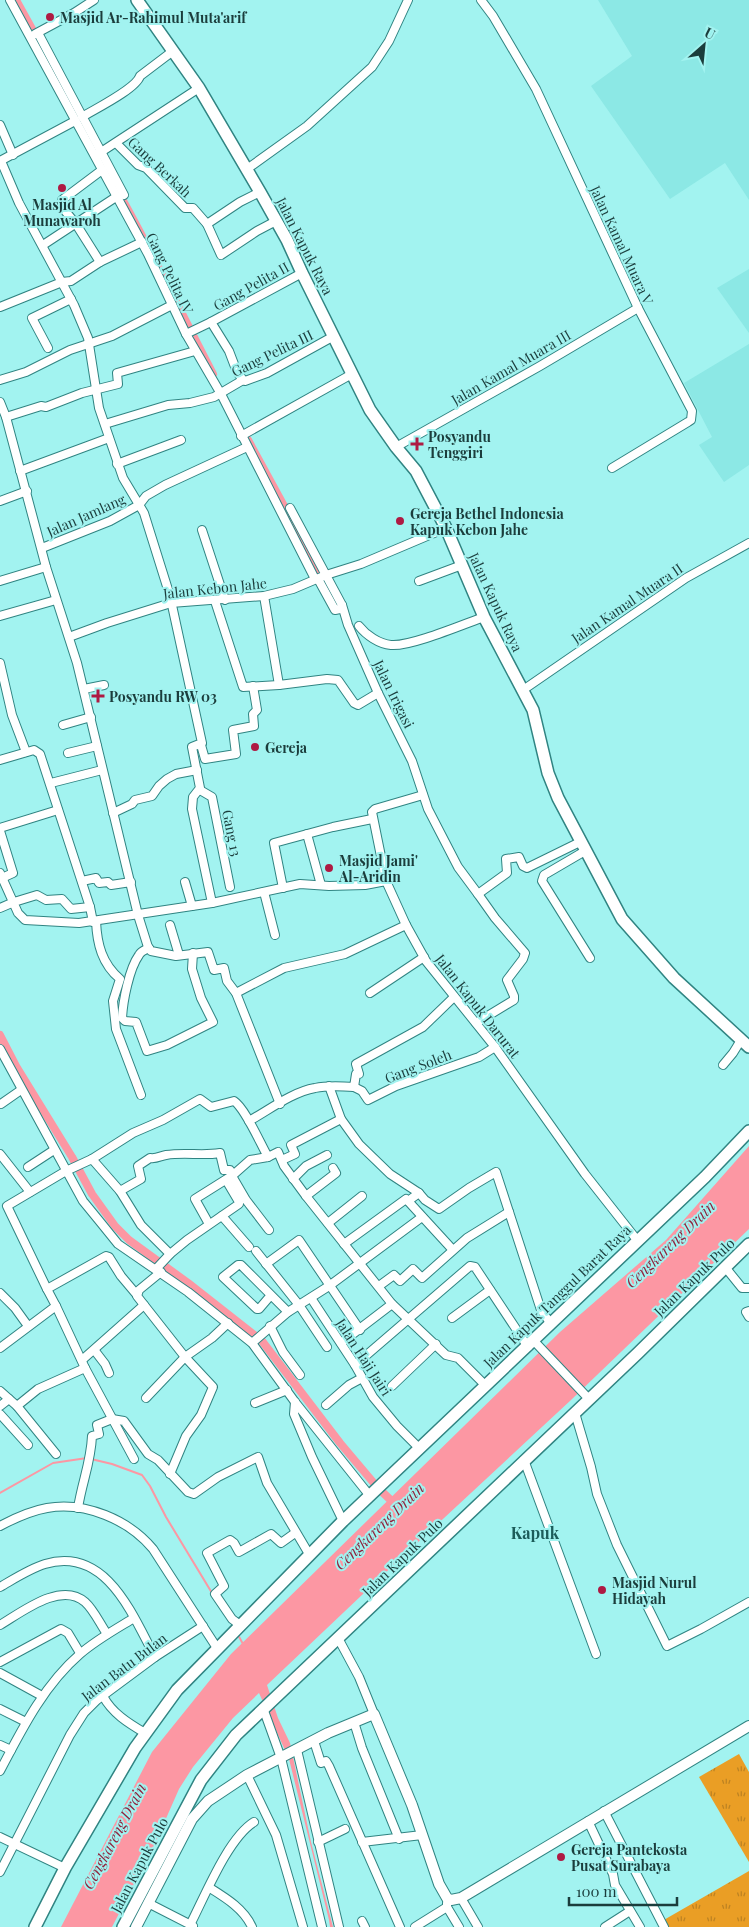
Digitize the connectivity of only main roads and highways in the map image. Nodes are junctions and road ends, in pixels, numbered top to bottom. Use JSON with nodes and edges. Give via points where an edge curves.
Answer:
{"nodes":[{"id":1,"x":137,"y":0,"type":"edge"},
{"id":2,"x":745,"y":1043,"type":"edge"},
{"id":3,"x":749,"y":1131,"type":"edge"},
{"id":4,"x":749,"y":1244,"type":"edge"},
{"id":5,"x":35,"y":1927,"type":"edge"},
{"id":6,"x":123,"y":1927,"type":"edge"}],
"edges":[{"from":1,"to":2,"type":"main road","name":"Jalan Kapuk Raya","via":[[199,88],[247,169],[287,240],[370,410],[416,471],[446,528],[484,617],[533,710],[553,788],[622,919],[674,978]]},
{"from":3,"to":5,"type":"main road","name":"Jalan Kapuk Tanggul Barat Raya","via":[[533,1345],[309,1554],[176,1690],[145,1732],[65,1868]]},
{"from":4,"to":6,"type":"main road","name":"Jalan Kapuk Pulo","via":[[586,1396],[575,1413],[236,1735],[201,1780]]}]}
